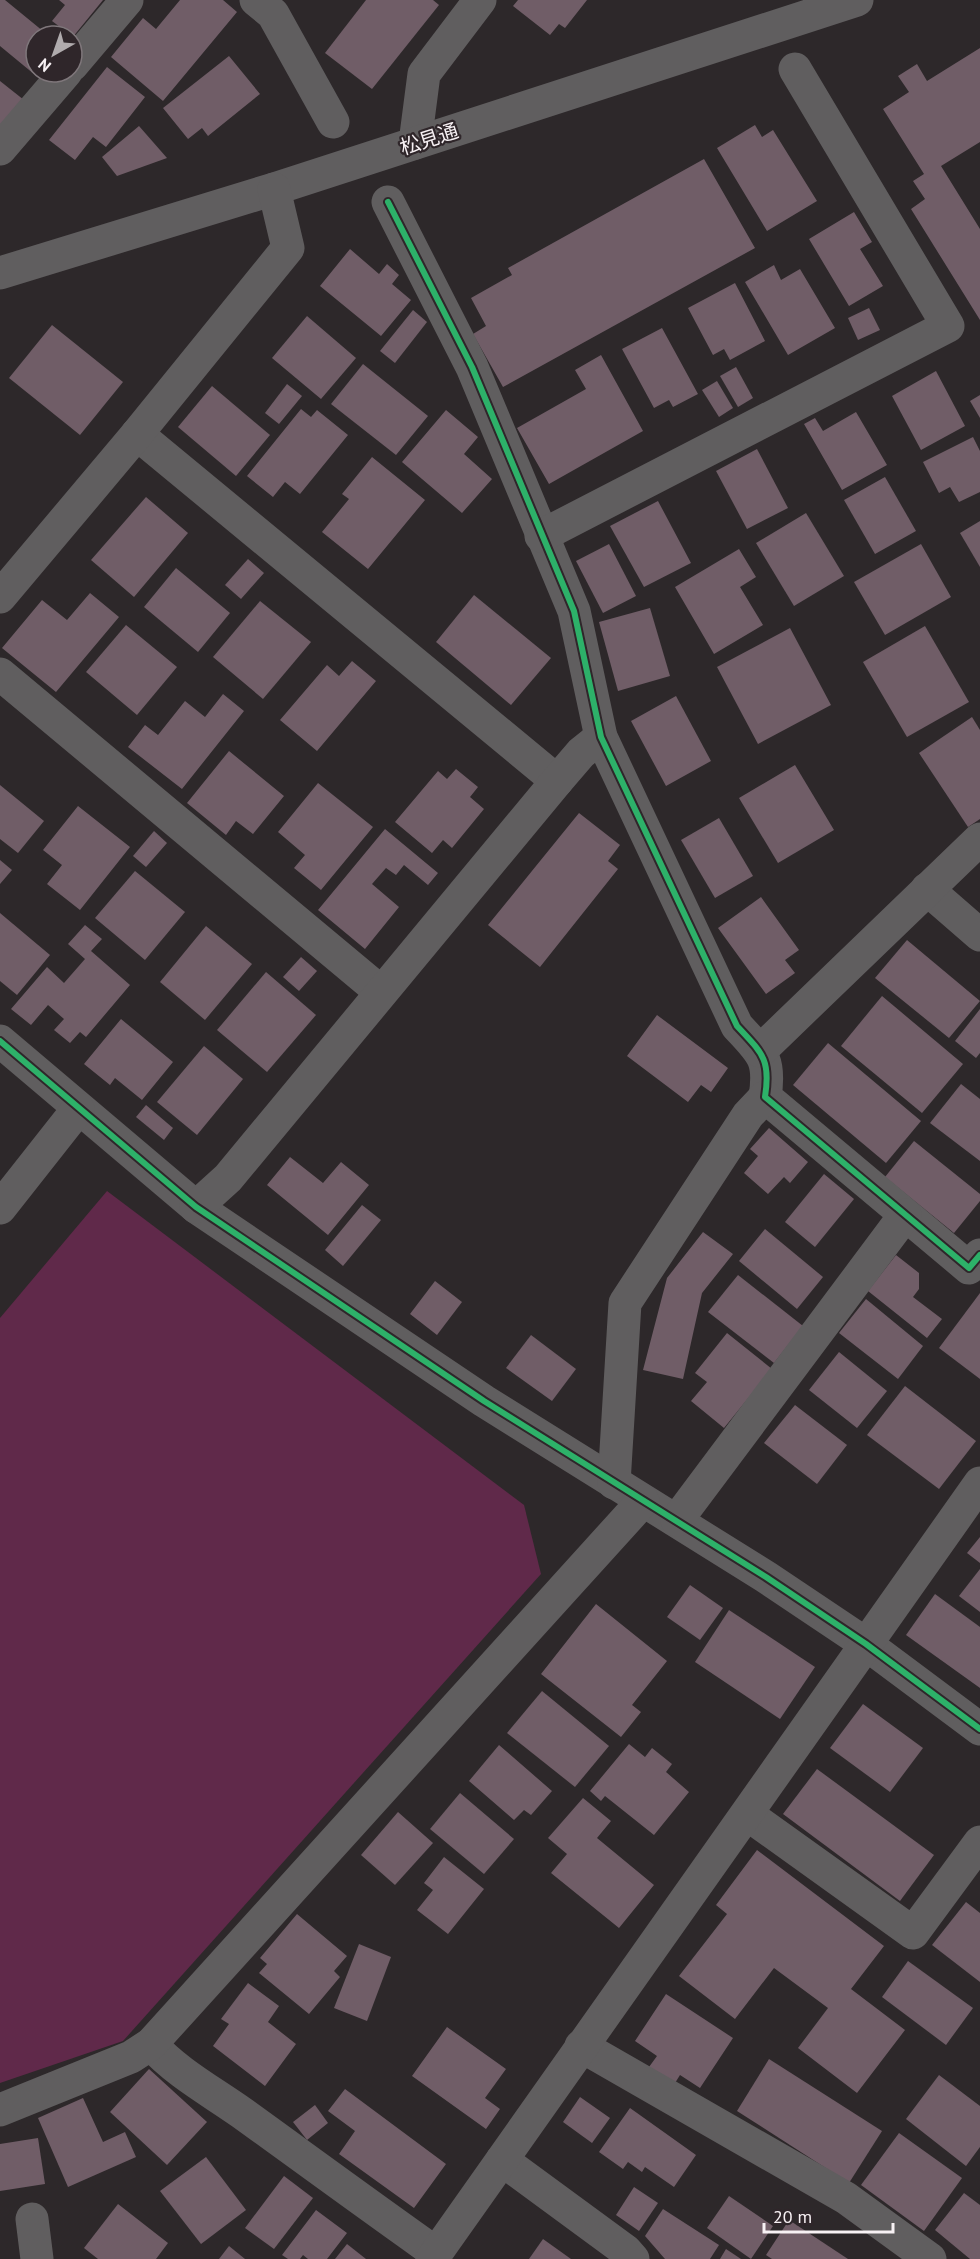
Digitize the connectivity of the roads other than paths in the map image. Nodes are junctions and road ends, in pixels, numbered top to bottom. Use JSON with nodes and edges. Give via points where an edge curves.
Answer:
{"nodes":[{"id":1,"x":127,"y":0,"type":"edge"},
{"id":2,"x":256,"y":0,"type":"edge"},
{"id":3,"x":480,"y":0,"type":"edge"},
{"id":4,"x":857,"y":0,"type":"edge"},
{"id":5,"x":84,"y":50,"type":"edge"},
{"id":6,"x":795,"y":69,"type":"dead end"},
{"id":7,"x":56,"y":84,"type":"edge"},
{"id":8,"x":333,"y":122,"type":"dead end"},
{"id":9,"x":415,"y":144,"type":"junction"},
{"id":10,"x":0,"y":149,"type":"edge"},
{"id":11,"x":274,"y":189,"type":"junction"},
{"id":12,"x":388,"y":202,"type":"dead end"},
{"id":13,"x":0,"y":273,"type":"edge"},
{"id":14,"x":138,"y":434,"type":"junction"},
{"id":15,"x":541,"y":536,"type":"junction"},
{"id":16,"x":0,"y":597,"type":"edge"},
{"id":17,"x":0,"y":674,"type":"edge"},
{"id":18,"x":601,"y":737,"type":"junction"},
{"id":19,"x":557,"y":781,"type":"junction"},
{"id":20,"x":980,"y":839,"type":"edge"},
{"id":21,"x":927,"y":889,"type":"junction"},
{"id":22,"x":980,"y":935,"type":"edge"},
{"id":23,"x":381,"y":992,"type":"junction"},
{"id":24,"x":0,"y":1041,"type":"edge"},
{"id":25,"x":760,"y":1051,"type":"junction"},
{"id":26,"x":765,"y":1097,"type":"junction"},
{"id":27,"x":78,"y":1109,"type":"junction"},
{"id":28,"x":196,"y":1207,"type":"junction"},
{"id":29,"x":0,"y":1208,"type":"edge"},
{"id":30,"x":905,"y":1215,"type":"junction"},
{"id":31,"x":980,"y":1255,"type":"edge"},
{"id":32,"x":614,"y":1483,"type":"junction"},
{"id":33,"x":980,"y":1483,"type":"edge"},
{"id":34,"x":643,"y":1501,"type":"junction"},
{"id":35,"x":677,"y":1520,"type":"junction"},
{"id":36,"x":866,"y":1644,"type":"junction"},
{"id":37,"x":980,"y":1730,"type":"edge"},
{"id":38,"x":747,"y":1814,"type":"junction"},
{"id":39,"x":980,"y":1842,"type":"edge"},
{"id":40,"x":151,"y":2044,"type":"junction"},
{"id":41,"x":581,"y":2046,"type":"junction"},
{"id":42,"x":0,"y":2110,"type":"edge"},
{"id":43,"x":502,"y":2160,"type":"junction"},
{"id":44,"x":32,"y":2219,"type":"dead end"},
{"id":45,"x":434,"y":2256,"type":"edge"},
{"id":46,"x":38,"y":2259,"type":"edge"},
{"id":47,"x":633,"y":2259,"type":"edge"},
{"id":48,"x":930,"y":2259,"type":"edge"}],
"edges":[{"from":1,"to":5,"type":"street"},
{"from":2,"to":8,"type":"street","via":[[273,14]]},
{"from":3,"to":9,"type":"street","via":[[424,74]]},
{"from":4,"to":9,"type":"street","name":"松見通"},
{"from":6,"to":15,"type":"street","via":[[948,326]]},
{"from":7,"to":10,"type":"street"},
{"from":9,"to":11,"type":"street","name":"松見通"},
{"from":11,"to":13,"type":"street","name":"松見通"},
{"from":11,"to":14,"type":"street","via":[[288,248]]},
{"from":12,"to":15,"type":"street","via":[[472,367]]},
{"from":14,"to":16,"type":"street"},
{"from":14,"to":19,"type":"street"},
{"from":15,"to":18,"type":"street","via":[[574,611]]},
{"from":17,"to":23,"type":"street"},
{"from":18,"to":19,"type":"street"},
{"from":18,"to":25,"type":"street","via":[[737,1026]]},
{"from":19,"to":23,"type":"street"},
{"from":20,"to":21,"type":"street"},
{"from":21,"to":22,"type":"street"},
{"from":21,"to":25,"type":"street"},
{"from":23,"to":28,"type":"street","via":[[228,1178]]},
{"from":24,"to":27,"type":"street"},
{"from":25,"to":26,"type":"street","via":[[769,1074]]},
{"from":26,"to":30,"type":"street"},
{"from":26,"to":32,"type":"street","via":[[748,1115],[625,1303]]},
{"from":27,"to":28,"type":"street"},
{"from":27,"to":29,"type":"street"},
{"from":28,"to":32,"type":"street","via":[[484,1401]]},
{"from":30,"to":31,"type":"street","via":[[969,1268]]},
{"from":30,"to":35,"type":"street"},
{"from":32,"to":34,"type":"street"},
{"from":33,"to":36,"type":"street"},
{"from":34,"to":35,"type":"street"},
{"from":34,"to":40,"type":"street"},
{"from":35,"to":36,"type":"street"},
{"from":36,"to":37,"type":"street"},
{"from":36,"to":38,"type":"street"},
{"from":38,"to":39,"type":"street","via":[[913,1933]]},
{"from":38,"to":41,"type":"street"},
{"from":40,"to":42,"type":"street","via":[[131,2057]]},
{"from":40,"to":45,"type":"street","via":[[168,2063],[241,2112]]},
{"from":41,"to":43,"type":"street"},
{"from":41,"to":48,"type":"street","via":[[846,2198]]},
{"from":43,"to":45,"type":"street"},
{"from":43,"to":47,"type":"street"},
{"from":44,"to":46,"type":"street"}]}
